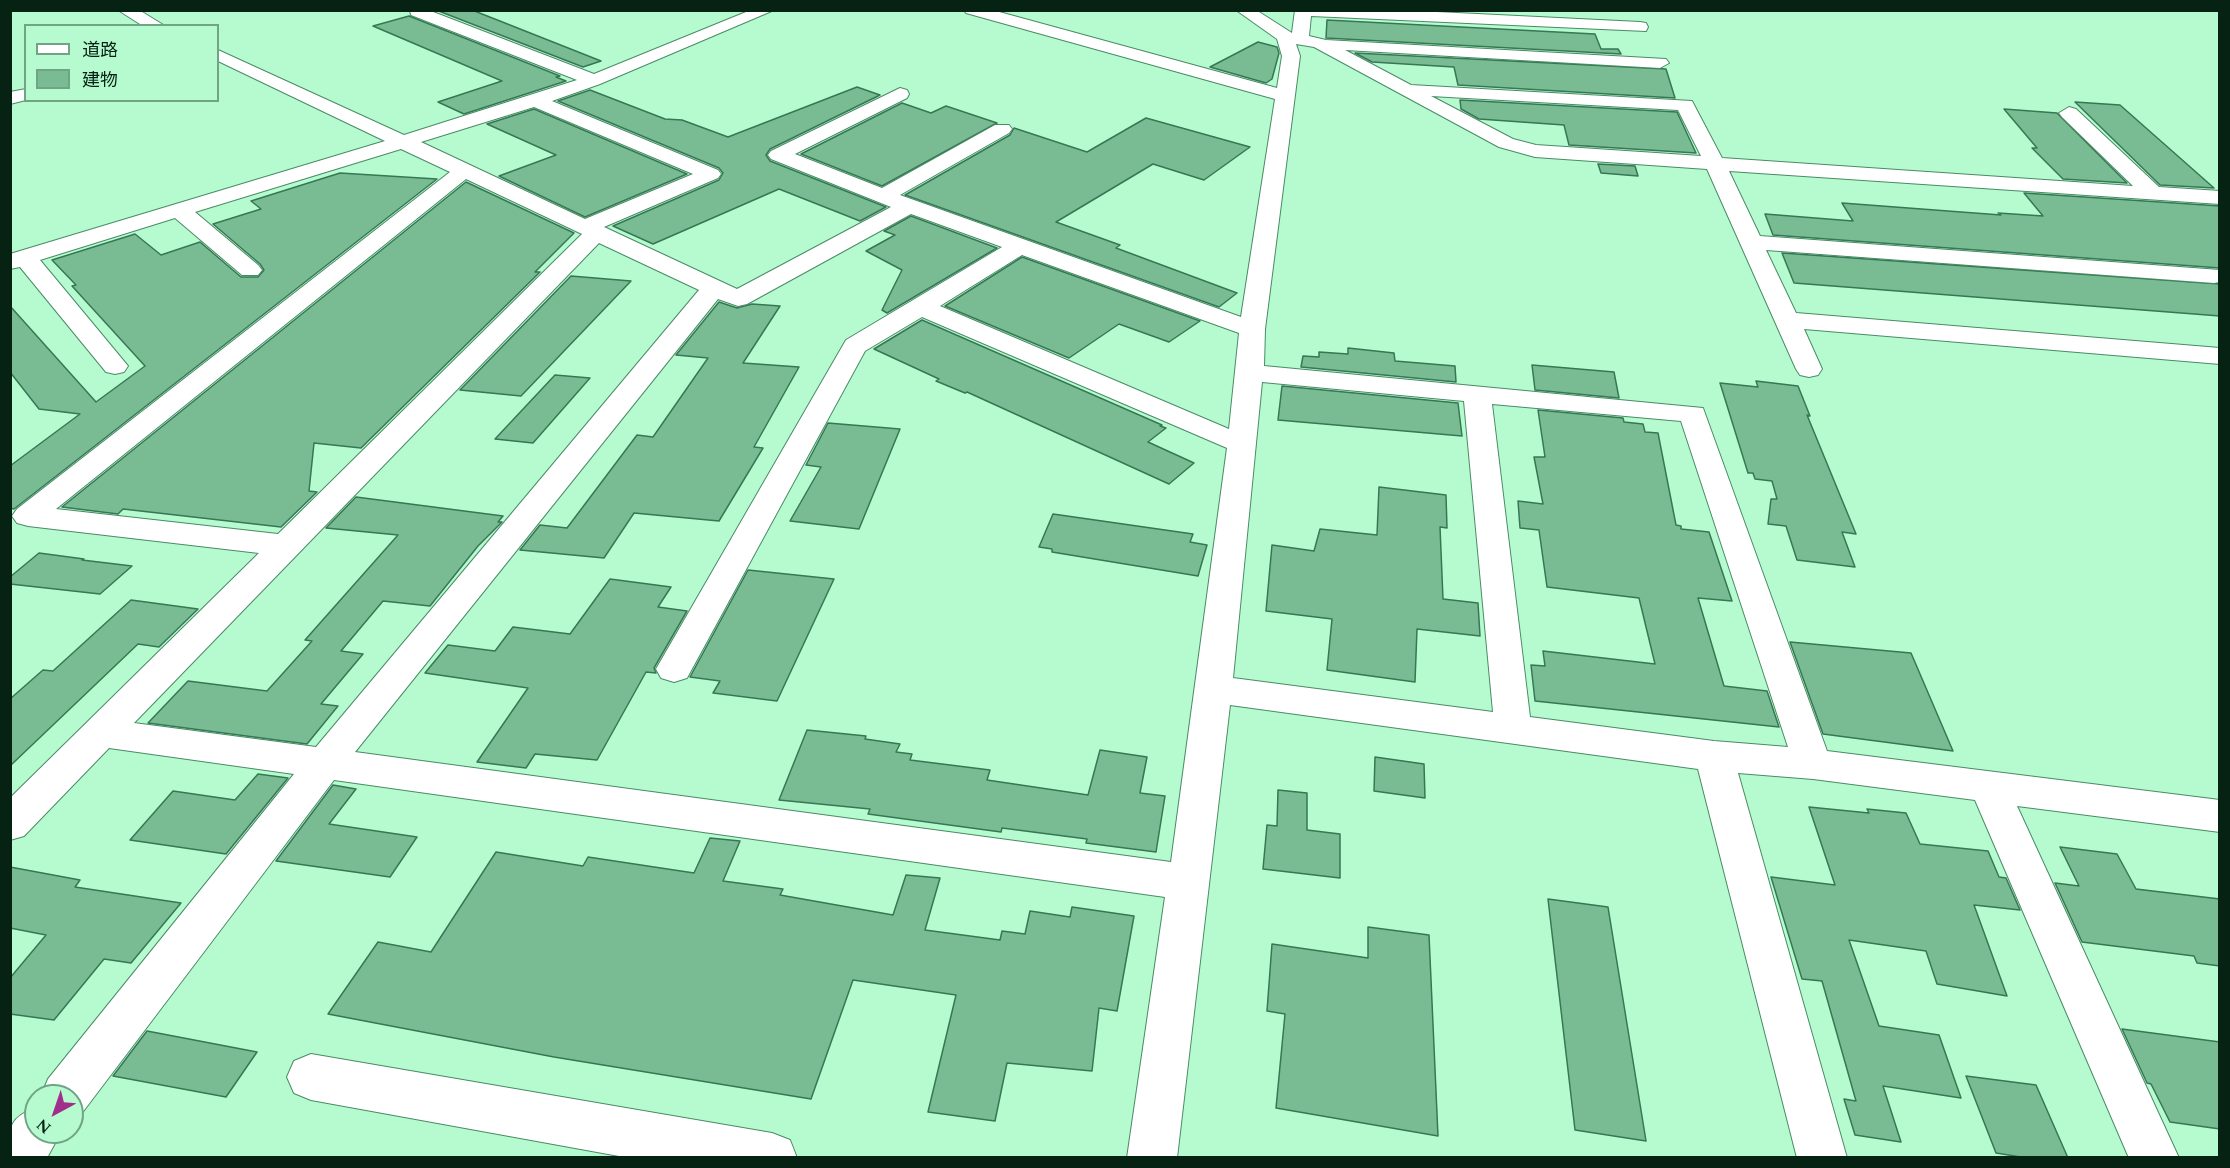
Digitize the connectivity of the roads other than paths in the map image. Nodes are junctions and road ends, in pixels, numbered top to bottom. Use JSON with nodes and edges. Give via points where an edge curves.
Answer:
{"nodes":[{"id":1,"x":126,"y":10,"type":"edge"},
{"id":2,"x":766,"y":10,"type":"edge"},
{"id":3,"x":972,"y":10,"type":"edge"},
{"id":4,"x":1244,"y":10,"type":"edge"},
{"id":5,"x":417,"y":12,"type":"edge"},
{"id":6,"x":153,"y":24,"type":"edge"},
{"id":7,"x":1640,"y":27,"type":"dead end"},
{"id":8,"x":1302,"y":39,"type":"junction"},
{"id":9,"x":219,"y":55,"type":"edge"},
{"id":10,"x":1660,"y":63,"type":"dead end"},
{"id":11,"x":594,"y":80,"type":"junction"},
{"id":12,"x":1405,"y":88,"type":"junction"},
{"id":13,"x":900,"y":94,"type":"dead end"},
{"id":14,"x":1286,"y":96,"type":"junction"},
{"id":15,"x":535,"y":101,"type":"junction"},
{"id":16,"x":2069,"y":113,"type":"dead end"},
{"id":17,"x":1002,"y":129,"type":"dead end"},
{"id":18,"x":403,"y":143,"type":"junction"},
{"id":19,"x":1716,"y":165,"type":"junction"},
{"id":20,"x":465,"y":170,"type":"junction"},
{"id":21,"x":2153,"y":193,"type":"junction"},
{"id":22,"x":883,"y":196,"type":"junction"},
{"id":23,"x":2220,"y":198,"type":"edge"},
{"id":24,"x":909,"y":206,"type":"junction"},
{"id":25,"x":179,"y":210,"type":"junction"},
{"id":26,"x":589,"y":231,"type":"junction"},
{"id":27,"x":1751,"y":242,"type":"junction"},
{"id":28,"x":1020,"y":246,"type":"junction"},
{"id":29,"x":18,"y":260,"type":"edge"},
{"id":30,"x":250,"y":270,"type":"dead end"},
{"id":31,"x":2214,"y":276,"type":"dead end"},
{"id":32,"x":714,"y":288,"type":"junction"},
{"id":33,"x":921,"y":307,"type":"junction"},
{"id":34,"x":1787,"y":320,"type":"junction"},
{"id":35,"x":1252,"y":329,"type":"junction"},
{"id":36,"x":2220,"y":356,"type":"edge"},
{"id":37,"x":115,"y":366,"type":"dead end"},
{"id":38,"x":1809,"y":369,"type":"dead end"},
{"id":39,"x":1250,"y":373,"type":"junction"},
{"id":40,"x":1477,"y":394,"type":"junction"},
{"id":41,"x":1241,"y":444,"type":"junction"},
{"id":42,"x":288,"y":546,"type":"junction"},
{"id":43,"x":674,"y":669,"type":"dead end"},
{"id":44,"x":1214,"y":689,"type":"junction"},
{"id":45,"x":1513,"y":728,"type":"junction"},
{"id":46,"x":103,"y":733,"type":"junction"},
{"id":47,"x":1714,"y":756,"type":"junction"},
{"id":48,"x":325,"y":764,"type":"junction"},
{"id":49,"x":1813,"y":764,"type":"junction"},
{"id":50,"x":1988,"y":785,"type":"junction"},
{"id":51,"x":2220,"y":816,"type":"edge"},
{"id":52,"x":10,"y":824,"type":"edge"},
{"id":53,"x":1186,"y":882,"type":"junction"},
{"id":54,"x":311,"y":1077,"type":"dead end"},
{"id":55,"x":74,"y":1084,"type":"edge"},
{"id":56,"x":27,"y":1144,"type":"edge"},
{"id":57,"x":16,"y":1158,"type":"edge"},
{"id":58,"x":772,"y":1158,"type":"edge"},
{"id":59,"x":1152,"y":1158,"type":"edge"},
{"id":60,"x":1822,"y":1158,"type":"edge"},
{"id":61,"x":2154,"y":1158,"type":"edge"}],
"edges":[{"from":1,"to":6,"type":"street"},
{"from":2,"to":11,"type":"street"},
{"from":3,"to":14,"type":"street"},
{"from":4,"to":8,"type":"street"},
{"from":5,"to":11,"type":"street"},
{"from":7,"to":8,"type":"street","via":[[1303,11]]},
{"from":8,"to":10,"type":"street"},
{"from":8,"to":12,"type":"street"},
{"from":8,"to":14,"type":"street","via":[[1292,57]]},
{"from":9,"to":18,"type":"street"},
{"from":11,"to":15,"type":"street"},
{"from":12,"to":19,"type":"street","via":[[1506,143],[1535,151]]},
{"from":12,"to":19,"type":"street","via":[[1685,105]]},
{"from":13,"to":22,"type":"street","via":[[778,155]]},
{"from":14,"to":35,"type":"street"},
{"from":15,"to":18,"type":"street"},
{"from":15,"to":26,"type":"street","via":[[711,174]]},
{"from":16,"to":21,"type":"street"},
{"from":17,"to":22,"type":"street"},
{"from":18,"to":20,"type":"street"},
{"from":18,"to":25,"type":"street"},
{"from":19,"to":21,"type":"street"},
{"from":19,"to":27,"type":"street"},
{"from":20,"to":26,"type":"street"},
{"from":20,"to":42,"type":"street","via":[[28,516]]},
{"from":21,"to":23,"type":"street"},
{"from":22,"to":24,"type":"street"},
{"from":24,"to":28,"type":"street"},
{"from":24,"to":32,"type":"street","via":[[738,299]]},
{"from":25,"to":29,"type":"street"},
{"from":25,"to":30,"type":"street"},
{"from":26,"to":32,"type":"street"},
{"from":26,"to":42,"type":"street"},
{"from":27,"to":31,"type":"street"},
{"from":27,"to":34,"type":"street"},
{"from":28,"to":33,"type":"street"},
{"from":28,"to":35,"type":"street"},
{"from":29,"to":37,"type":"street"},
{"from":32,"to":48,"type":"street"},
{"from":33,"to":41,"type":"street"},
{"from":33,"to":43,"type":"street","via":[[855,346]]},
{"from":34,"to":36,"type":"street"},
{"from":34,"to":38,"type":"street"},
{"from":35,"to":39,"type":"street"},
{"from":39,"to":40,"type":"street"},
{"from":39,"to":41,"type":"street"},
{"from":40,"to":45,"type":"street"},
{"from":40,"to":49,"type":"street","via":[[1693,414]]},
{"from":41,"to":44,"type":"street"},
{"from":42,"to":46,"type":"street"},
{"from":44,"to":45,"type":"street"},
{"from":44,"to":53,"type":"street"},
{"from":45,"to":47,"type":"street"},
{"from":46,"to":48,"type":"street"},
{"from":46,"to":52,"type":"street"},
{"from":47,"to":49,"type":"street"},
{"from":47,"to":60,"type":"street"},
{"from":48,"to":53,"type":"street"},
{"from":48,"to":55,"type":"street"},
{"from":49,"to":50,"type":"street"},
{"from":50,"to":51,"type":"street"},
{"from":50,"to":61,"type":"street"},
{"from":53,"to":59,"type":"street"},
{"from":54,"to":58,"type":"street"},
{"from":56,"to":57,"type":"street"}]}
